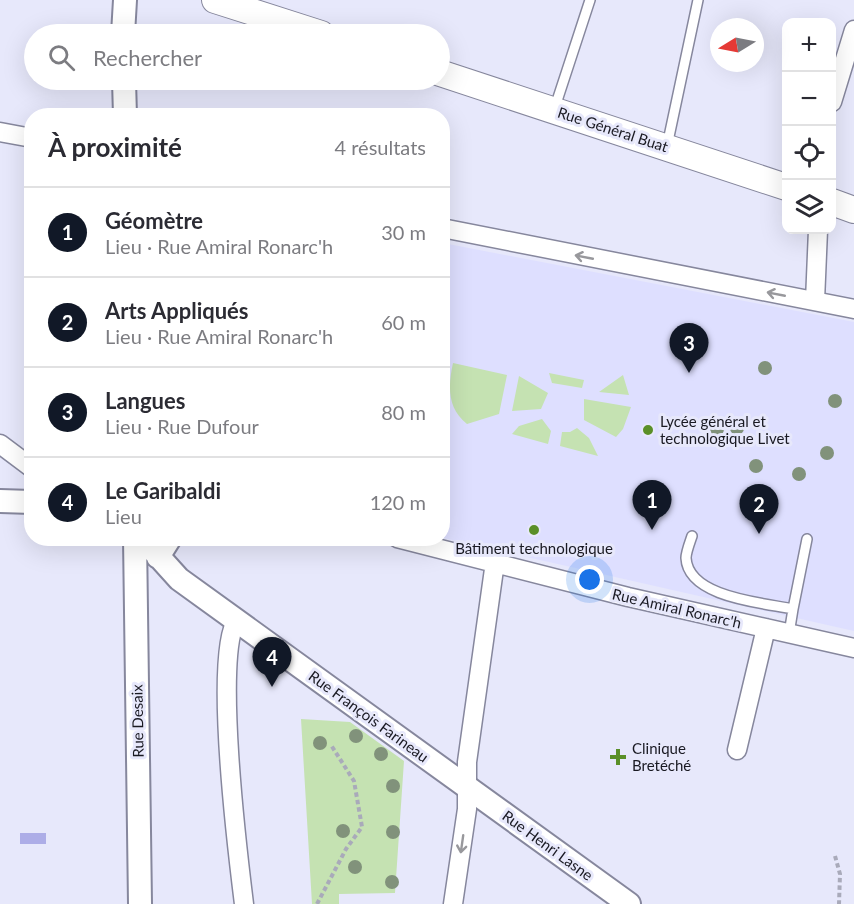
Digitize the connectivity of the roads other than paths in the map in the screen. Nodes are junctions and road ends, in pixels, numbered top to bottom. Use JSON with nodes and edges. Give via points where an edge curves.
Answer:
{"nodes":[{"id":1,"x":124,"y":0,"type":"edge"},
{"id":2,"x":215,"y":0,"type":"edge"},
{"id":3,"x":590,"y":0,"type":"edge"},
{"id":4,"x":698,"y":0,"type":"edge"},
{"id":5,"x":123,"y":24,"type":"edge"},
{"id":6,"x":290,"y":24,"type":"edge"},
{"id":7,"x":854,"y":30,"type":"edge"},
{"id":8,"x":450,"y":76,"type":"edge"},
{"id":9,"x":836,"y":86,"type":"edge"},
{"id":10,"x":124,"y":90,"type":"edge"},
{"id":11,"x":124,"y":108,"type":"edge"},
{"id":12,"x":554,"y":110,"type":"junction"},
{"id":13,"x":0,"y":132,"type":"edge"},
{"id":14,"x":24,"y":136,"type":"edge"},
{"id":15,"x":667,"y":146,"type":"junction"},
{"id":16,"x":782,"y":186,"type":"edge"},
{"id":17,"x":836,"y":204,"type":"edge"},
{"id":18,"x":854,"y":210,"type":"edge"},
{"id":19,"x":450,"y":230,"type":"edge"},
{"id":20,"x":818,"y":234,"type":"edge"},
{"id":21,"x":815,"y":301,"type":"junction"},
{"id":22,"x":854,"y":309,"type":"edge"},
{"id":23,"x":0,"y":444,"type":"edge"},
{"id":24,"x":24,"y":462,"type":"edge"},
{"id":25,"x":0,"y":501,"type":"edge"},
{"id":26,"x":24,"y":502,"type":"edge"},
{"id":27,"x":692,"y":536,"type":"dead end"},
{"id":28,"x":807,"y":539,"type":"dead end"},
{"id":29,"x":135,"y":546,"type":"edge"},
{"id":30,"x":430,"y":546,"type":"edge"},
{"id":31,"x":164,"y":548,"type":"edge"},
{"id":32,"x":495,"y":562,"type":"junction"},
{"id":33,"x":793,"y":609,"type":"junction"},
{"id":34,"x":237,"y":620,"type":"junction"},
{"id":35,"x":766,"y":628,"type":"junction"},
{"id":36,"x":789,"y":634,"type":"junction"},
{"id":37,"x":854,"y":648,"type":"edge"},
{"id":38,"x":737,"y":750,"type":"dead end"},
{"id":39,"x":467,"y":785,"type":"junction"},
{"id":40,"x":140,"y":904,"type":"edge"},
{"id":41,"x":244,"y":904,"type":"edge"},
{"id":42,"x":453,"y":904,"type":"edge"},
{"id":43,"x":629,"y":904,"type":"edge"}],
"edges":[{"from":1,"to":5,"type":"street"},
{"from":2,"to":6,"type":"main road"},
{"from":3,"to":12,"type":"lane"},
{"from":4,"to":15,"type":"lane"},
{"from":7,"to":9,"type":"street"},
{"from":8,"to":12,"type":"main road","name":"Rue Général Buat"},
{"from":10,"to":11,"type":"street"},
{"from":12,"to":15,"type":"main road","name":"Rue Général Buat"},
{"from":13,"to":14,"type":"street"},
{"from":15,"to":16,"type":"main road","name":"Rue Général Buat"},
{"from":17,"to":18,"type":"main road"},
{"from":21,"to":19,"type":"street","one_way":true},
{"from":20,"to":21,"type":"street"},
{"from":21,"to":22,"type":"street"},
{"from":23,"to":24,"type":"street"},
{"from":25,"to":26,"type":"street"},
{"from":27,"to":33,"type":"lane","via":[[686,559],[709,590]]},
{"from":28,"to":33,"type":"lane"},
{"from":29,"to":40,"type":"street","name":"Rue Desaix"},
{"from":30,"to":32,"type":"street","name":"Rue Amiral Ronarc'h"},
{"from":31,"to":34,"type":"street","name":"Rue François Farineau","via":[[178,579]]},
{"from":32,"to":35,"type":"street","name":"Rue Amiral Ronarc'h"},
{"from":32,"to":39,"type":"street"},
{"from":33,"to":36,"type":"lane"},
{"from":34,"to":39,"type":"street","name":"Rue François Farineau"},
{"from":34,"to":41,"type":"street","via":[[230,634],[227,658],[232,802]]},
{"from":35,"to":36,"type":"street","name":"Rue Amiral Ronarc'h"},
{"from":35,"to":38,"type":"street"},
{"from":36,"to":37,"type":"street","name":"Rue Amiral Ronarc'h"},
{"from":39,"to":42,"type":"street","one_way":true},
{"from":39,"to":43,"type":"street","name":"Rue Henri Lasne"}]}
